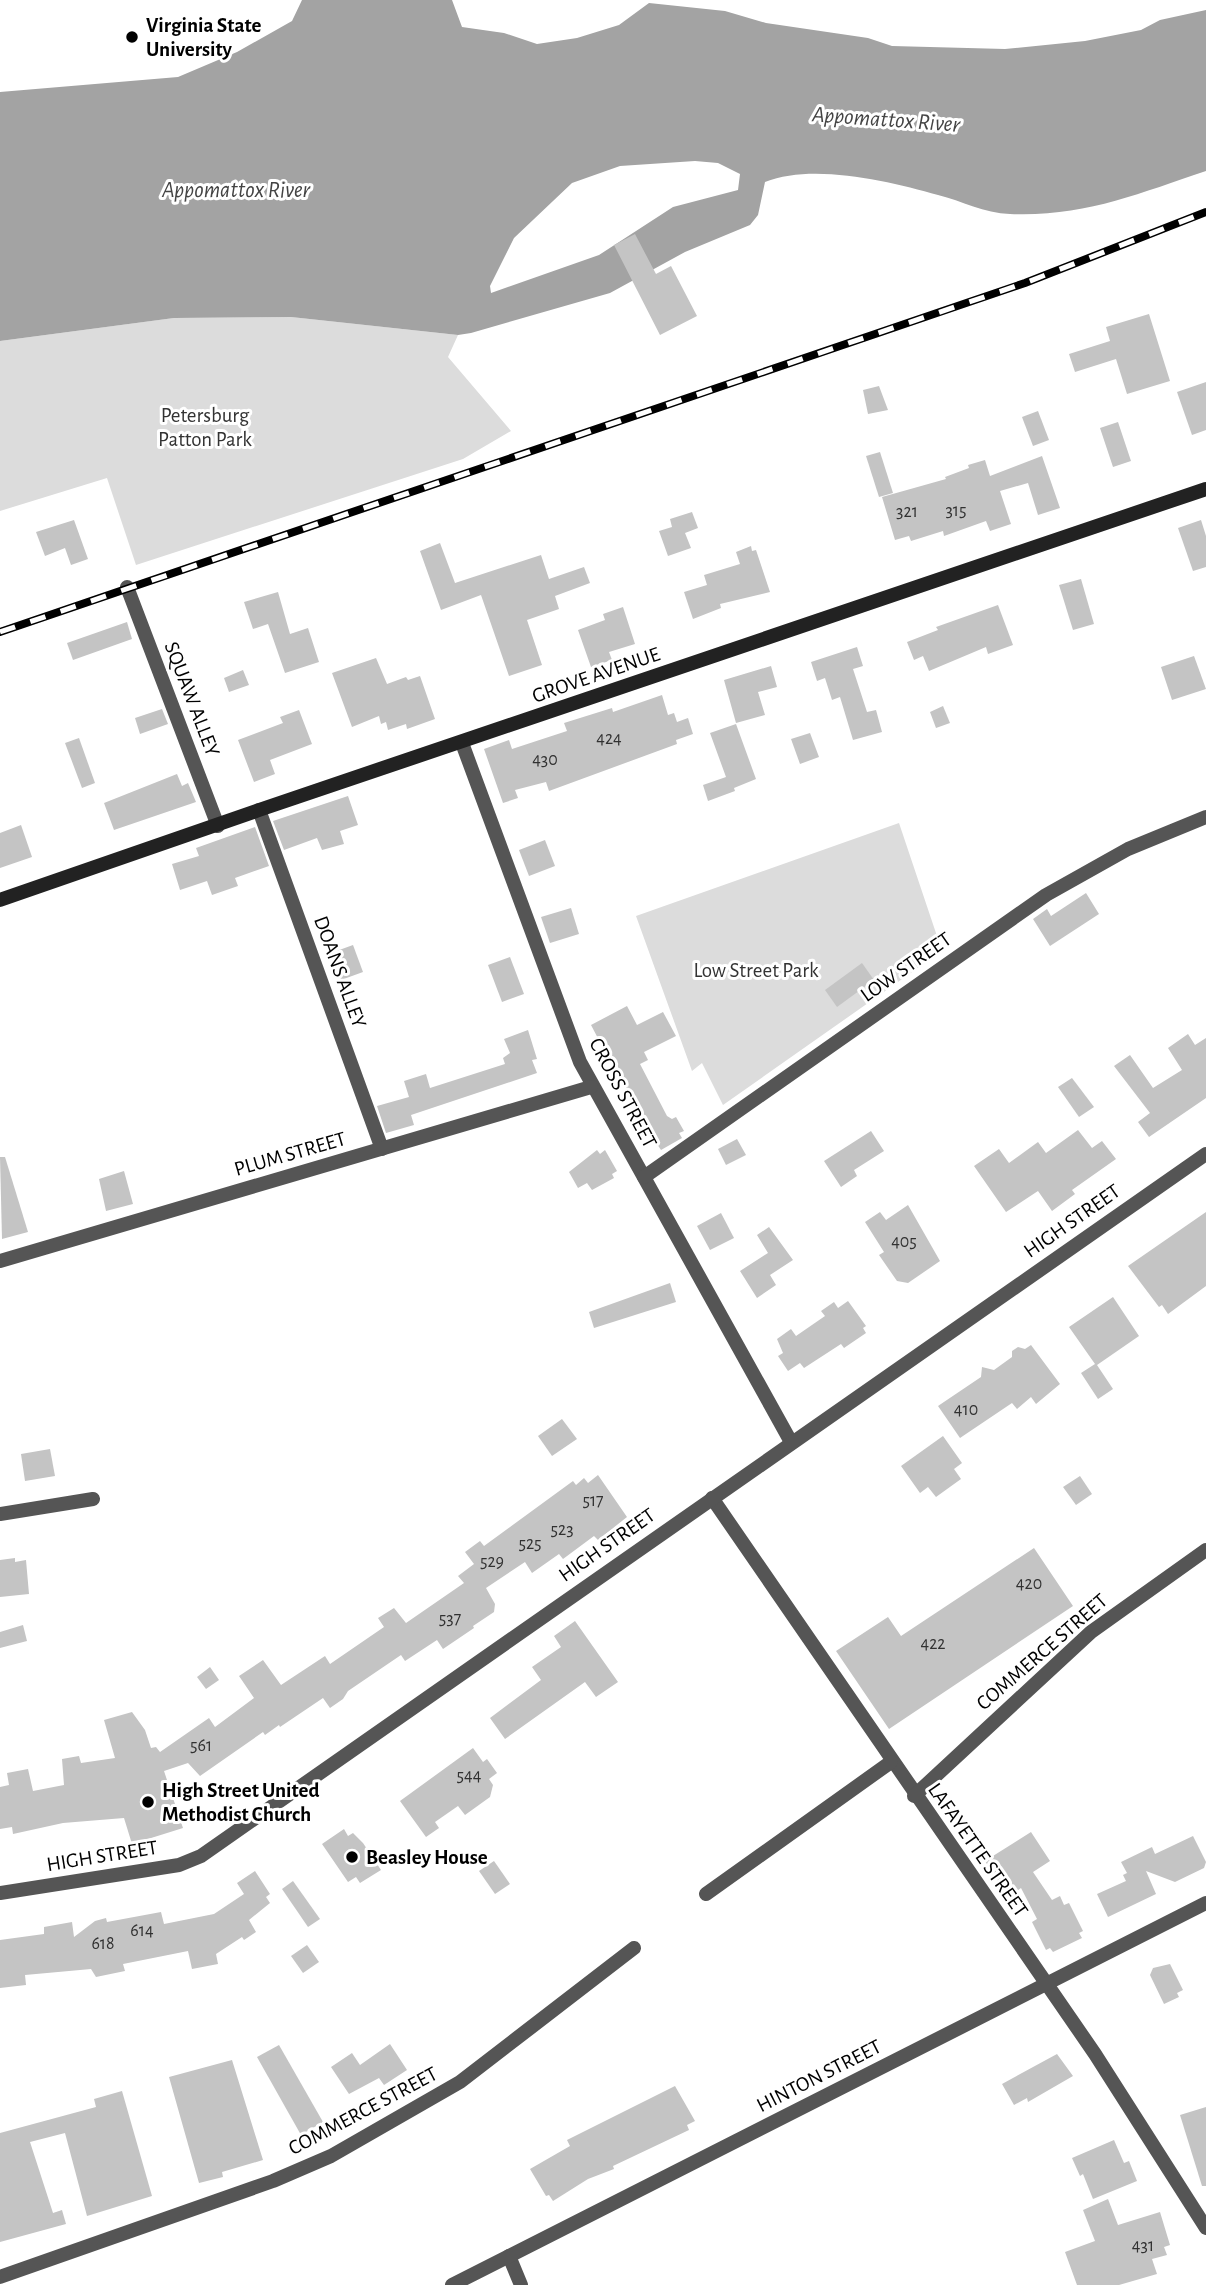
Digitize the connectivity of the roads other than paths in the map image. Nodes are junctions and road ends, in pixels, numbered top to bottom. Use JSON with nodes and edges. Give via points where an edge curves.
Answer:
{"nodes":[{"id":1,"x":1206,"y":489,"type":"edge"},
{"id":2,"x":127,"y":587,"type":"dead end"},
{"id":3,"x":462,"y":743,"type":"junction"},
{"id":4,"x":258,"y":810,"type":"junction"},
{"id":5,"x":1206,"y":817,"type":"edge"},
{"id":6,"x":218,"y":826,"type":"junction"},
{"id":7,"x":0,"y":900,"type":"edge"},
{"id":8,"x":592,"y":1087,"type":"junction"},
{"id":9,"x":382,"y":1149,"type":"junction"},
{"id":10,"x":1206,"y":1154,"type":"edge"},
{"id":11,"x":644,"y":1177,"type":"junction"},
{"id":12,"x":0,"y":1261,"type":"edge"},
{"id":13,"x":791,"y":1442,"type":"junction"},
{"id":14,"x":712,"y":1498,"type":"junction"},
{"id":15,"x":93,"y":1499,"type":"dead end"},
{"id":16,"x":0,"y":1514,"type":"edge"},
{"id":17,"x":1206,"y":1550,"type":"edge"},
{"id":18,"x":891,"y":1762,"type":"junction"},
{"id":19,"x":914,"y":1796,"type":"junction"},
{"id":20,"x":0,"y":1893,"type":"edge"},
{"id":21,"x":706,"y":1894,"type":"dead end"},
{"id":22,"x":1206,"y":1903,"type":"edge"},
{"id":23,"x":634,"y":1948,"type":"dead end"},
{"id":24,"x":1045,"y":1984,"type":"junction"},
{"id":25,"x":1206,"y":2228,"type":"edge"},
{"id":26,"x":509,"y":2256,"type":"junction"},
{"id":27,"x":0,"y":2277,"type":"edge"},
{"id":28,"x":452,"y":2285,"type":"edge"},
{"id":29,"x":521,"y":2285,"type":"edge"}],
"edges":[{"from":1,"to":3,"type":"main road","name":"GROVE AVENUE"},
{"from":2,"to":6,"type":"street","name":"SQUAW ALLEY"},
{"from":3,"to":4,"type":"main road","name":"GROVE AVENUE"},
{"from":3,"to":8,"type":"street","name":"CROSS STREET","via":[[546,977]]},
{"from":4,"to":6,"type":"main road","name":"GROVE AVENUE"},
{"from":4,"to":9,"type":"street","name":"DOANS ALLEY"},
{"from":5,"to":11,"type":"street","name":"LOW STREET","via":[[1128,849],[1046,895]]},
{"from":6,"to":7,"type":"main road","name":"GROVE AVENUE"},
{"from":8,"to":9,"type":"street","name":"PLUM STREET"},
{"from":8,"to":11,"type":"street","name":"CROSS STREET"},
{"from":9,"to":12,"type":"street","name":"PLUM STREET"},
{"from":10,"to":13,"type":"street","name":"HIGH STREET"},
{"from":11,"to":13,"type":"street","name":"CROSS STREET"},
{"from":13,"to":14,"type":"street","name":"HIGH STREET"},
{"from":14,"to":18,"type":"street","name":"LAFAYETTE STREET"},
{"from":14,"to":20,"type":"street","name":"HIGH STREET","via":[[201,1856],[179,1865]]},
{"from":15,"to":16,"type":"street"},
{"from":17,"to":19,"type":"street","name":"COMMERCE STREET","via":[[1091,1632]]},
{"from":18,"to":19,"type":"street","name":"LAFAYETTE STREET"},
{"from":18,"to":21,"type":"street"},
{"from":19,"to":24,"type":"street","name":"LAFAYETTE STREET"},
{"from":22,"to":24,"type":"street","name":"HINTON STREET"},
{"from":23,"to":27,"type":"street","name":"COMMERCE STREET","via":[[460,2082],[342,2150],[273,2181]]},
{"from":24,"to":25,"type":"street","name":"LAFAYETTE STREET"},
{"from":24,"to":26,"type":"street","name":"HINTON STREET"},
{"from":26,"to":28,"type":"street","name":"HINTON STREET"},
{"from":26,"to":29,"type":"street"}]}
